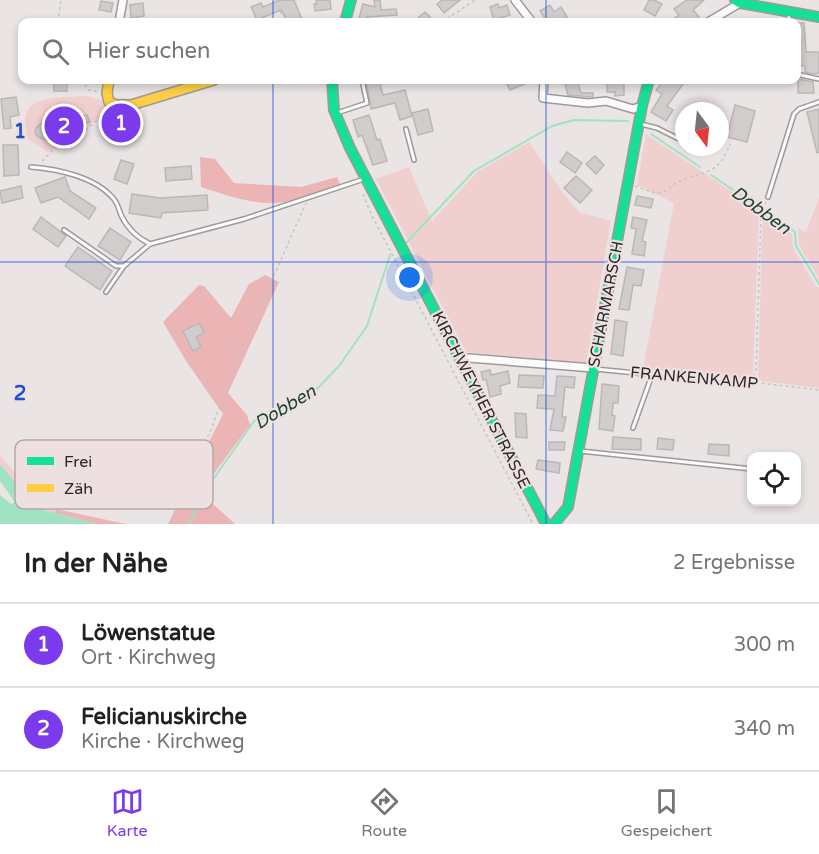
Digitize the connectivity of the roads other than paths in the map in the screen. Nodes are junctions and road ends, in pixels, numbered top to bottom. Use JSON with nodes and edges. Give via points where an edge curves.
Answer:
{"nodes":[{"id":1,"x":123,"y":0,"type":"edge"},
{"id":2,"x":351,"y":0,"type":"edge"},
{"id":3,"x":515,"y":0,"type":"edge"},
{"id":4,"x":738,"y":1,"type":"edge"},
{"id":5,"x":789,"y":12,"type":"junction"},
{"id":6,"x":819,"y":17,"type":"edge"},
{"id":7,"x":120,"y":18,"type":"edge"},
{"id":8,"x":346,"y":18,"type":"edge"},
{"id":9,"x":529,"y":18,"type":"edge"},
{"id":10,"x":714,"y":18,"type":"edge"},
{"id":11,"x":789,"y":18,"type":"edge"},
{"id":12,"x":801,"y":75,"type":"edge"},
{"id":13,"x":819,"y":79,"type":"edge"},
{"id":14,"x":201,"y":84,"type":"edge"},
{"id":15,"x":331,"y":84,"type":"edge"},
{"id":16,"x":363,"y":84,"type":"edge"},
{"id":17,"x":544,"y":84,"type":"edge"},
{"id":18,"x":648,"y":84,"type":"edge"},
{"id":19,"x":108,"y":87,"type":"edge"},
{"id":20,"x":819,"y":102,"type":"edge"},
{"id":21,"x":642,"y":106,"type":"junction"},
{"id":22,"x":335,"y":114,"type":"junction"},
{"id":23,"x":639,"y":124,"type":"junction"},
{"id":24,"x":406,"y":129,"type":"dead end"},
{"id":25,"x":675,"y":137,"type":"edge"},
{"id":26,"x":414,"y":160,"type":"dead end"},
{"id":27,"x":32,"y":167,"type":"dead end"},
{"id":28,"x":362,"y":179,"type":"junction"},
{"id":29,"x":768,"y":197,"type":"dead end"},
{"id":30,"x":64,"y":230,"type":"dead end"},
{"id":31,"x":150,"y":244,"type":"junction"},
{"id":32,"x":124,"y":266,"type":"junction"},
{"id":33,"x":106,"y":292,"type":"dead end"},
{"id":34,"x":461,"y":360,"type":"junction"},
{"id":35,"x":593,"y":368,"type":"junction"},
{"id":36,"x":633,"y":428,"type":"dead end"},
{"id":37,"x":579,"y":451,"type":"junction"},
{"id":38,"x":747,"y":468,"type":"edge"},
{"id":39,"x":546,"y":524,"type":"edge"},
{"id":40,"x":555,"y":524,"type":"edge"}],
"edges":[{"from":1,"to":7,"type":"street"},
{"from":2,"to":8,"type":"street"},
{"from":3,"to":9,"type":"street"},
{"from":4,"to":5,"type":"street"},
{"from":4,"to":10,"type":"street"},
{"from":5,"to":6,"type":"street"},
{"from":5,"to":11,"type":"lane"},
{"from":12,"to":13,"type":"lane"},
{"from":14,"to":19,"type":"street","via":[[131,105],[109,102]]},
{"from":15,"to":22,"type":"street","name":"KIRCHWEYHER STRASSE"},
{"from":16,"to":22,"type":"lane","via":[[367,103]]},
{"from":17,"to":21,"type":"street","via":[[543,98],[606,101],[633,109]]},
{"from":18,"to":21,"type":"street","name":"SCHARMARSCH"},
{"from":20,"to":29,"type":"lane","via":[[794,114]]},
{"from":21,"to":23,"type":"street","name":"SCHARMARSCH"},
{"from":22,"to":28,"type":"street","name":"KIRCHWEYHER STRASSE"},
{"from":23,"to":25,"type":"lane"},
{"from":23,"to":35,"type":"street","name":"SCHARMARSCH"},
{"from":24,"to":26,"type":"lane"},
{"from":27,"to":31,"type":"lane","via":[[98,185],[115,199],[124,222]]},
{"from":28,"to":31,"type":"lane","via":[[244,219]]},
{"from":28,"to":34,"type":"street","name":"KIRCHWEYHER STRASSE"},
{"from":30,"to":32,"type":"lane","via":[[116,266]]},
{"from":31,"to":32,"type":"lane"},
{"from":32,"to":33,"type":"lane"},
{"from":34,"to":35,"type":"street","name":"FRANKENKAMP"},
{"from":34,"to":39,"type":"street","name":"KIRCHWEYHER STRASSE"},
{"from":35,"to":36,"type":"lane","name":"FRANKENKAMP","via":[[654,375]]},
{"from":35,"to":37,"type":"street","name":"SCHARMARSCH"},
{"from":37,"to":38,"type":"lane"},
{"from":37,"to":40,"type":"street","name":"SCHARMARSCH","via":[[568,507]]}]}
